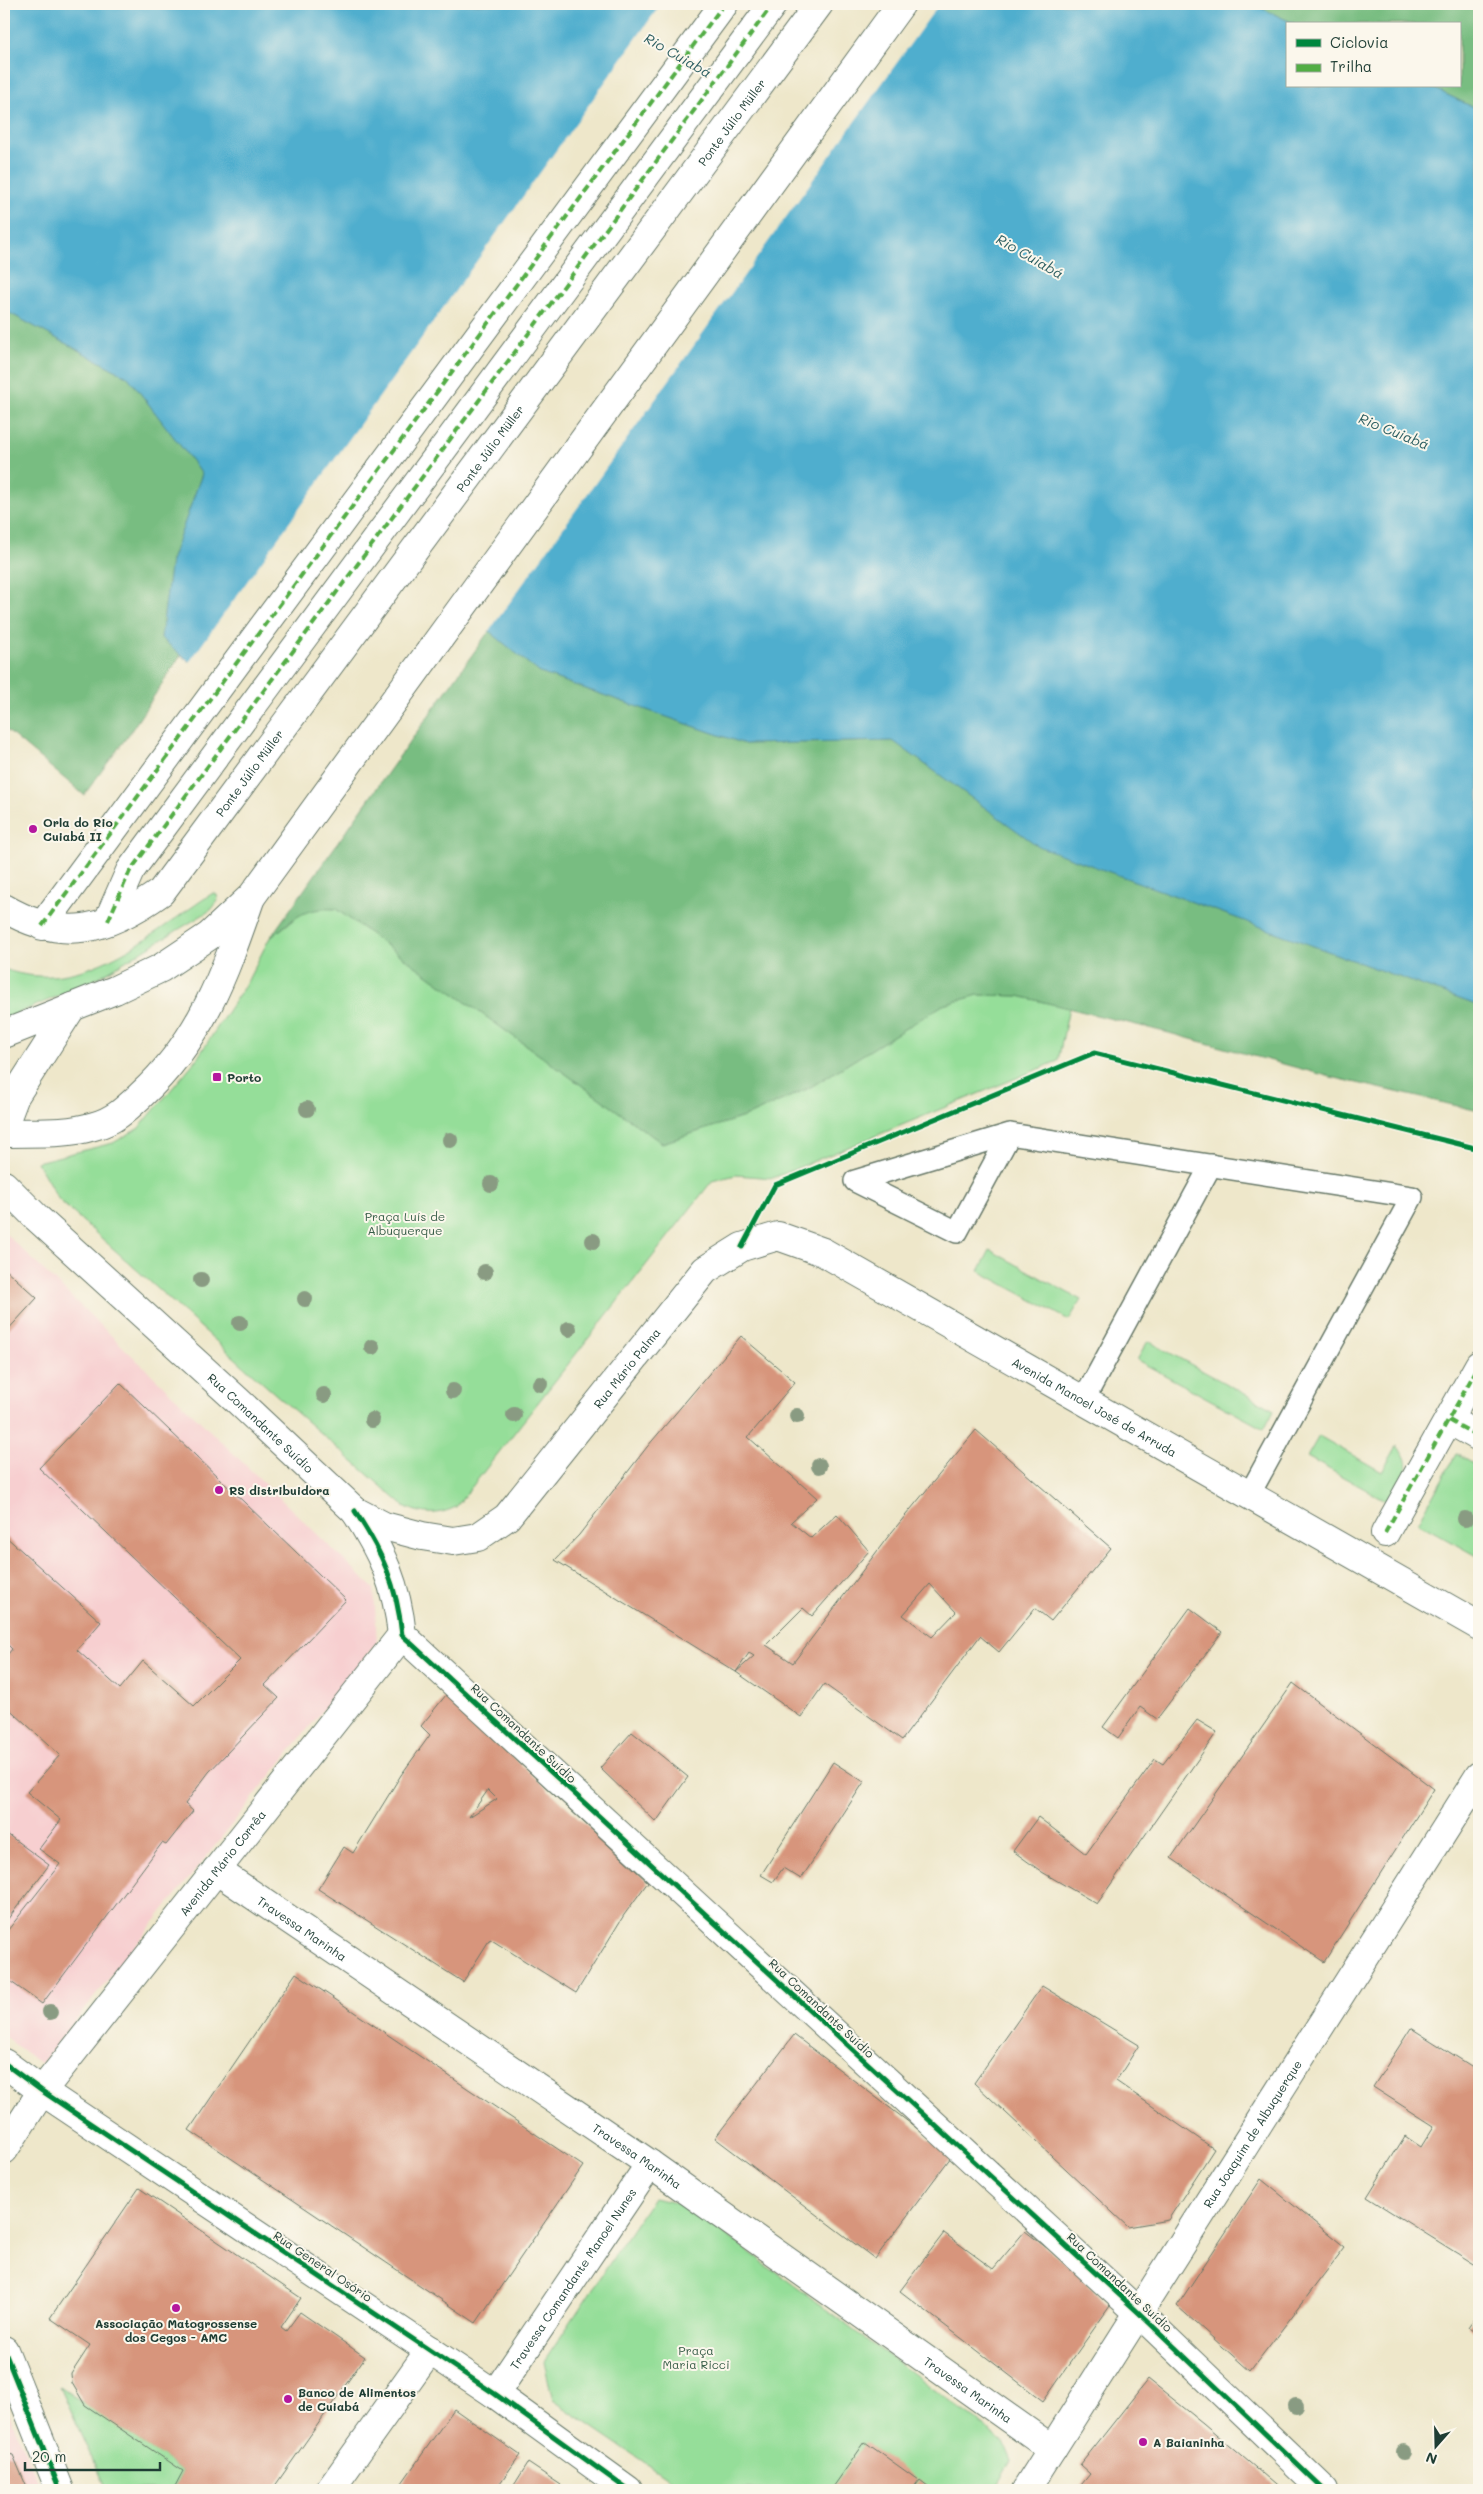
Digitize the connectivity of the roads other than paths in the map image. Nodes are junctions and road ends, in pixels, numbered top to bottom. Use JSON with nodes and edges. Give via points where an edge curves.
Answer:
{"nodes":[{"id":1,"x":724,"y":4,"type":"edge"},
{"id":2,"x":773,"y":4,"type":"edge"},
{"id":3,"x":819,"y":4,"type":"edge"},
{"id":4,"x":901,"y":4,"type":"edge"},
{"id":5,"x":252,"y":896,"type":"junction"},
{"id":6,"x":4,"y":908,"type":"edge"},
{"id":7,"x":108,"y":921,"type":"junction"},
{"id":8,"x":42,"y":926,"type":"junction"},
{"id":9,"x":72,"y":1007,"type":"junction"},
{"id":10,"x":4,"y":1034,"type":"edge"},
{"id":11,"x":4,"y":1124,"type":"edge"},
{"id":12,"x":4,"y":1133,"type":"edge"},
{"id":13,"x":1010,"y":1134,"type":"junction"},
{"id":14,"x":1211,"y":1165,"type":"junction"},
{"id":15,"x":4,"y":1184,"type":"edge"},
{"id":16,"x":705,"y":1270,"type":"joint"},
{"id":17,"x":1479,"y":1365,"type":"edge"},
{"id":18,"x":1083,"y":1400,"type":"junction"},
{"id":19,"x":1449,"y":1420,"type":"junction"},
{"id":20,"x":1479,"y":1438,"type":"edge"},
{"id":21,"x":1249,"y":1495,"type":"junction"},
{"id":22,"x":355,"y":1511,"type":"junction"},
{"id":23,"x":1385,"y":1533,"type":"dead end"},
{"id":24,"x":1479,"y":1626,"type":"edge"},
{"id":25,"x":402,"y":1635,"type":"junction"},
{"id":26,"x":1479,"y":1776,"type":"edge"},
{"id":27,"x":216,"y":1870,"type":"junction"},
{"id":28,"x":4,"y":2063,"type":"edge"},
{"id":29,"x":42,"y":2091,"type":"junction"},
{"id":30,"x":4,"y":2150,"type":"edge"},
{"id":31,"x":650,"y":2164,"type":"junction"},
{"id":32,"x":1139,"y":2313,"type":"junction"},
{"id":33,"x":4,"y":2350,"type":"edge"},
{"id":34,"x":430,"y":2350,"type":"junction"},
{"id":35,"x":12,"y":2387,"type":"edge"},
{"id":36,"x":495,"y":2394,"type":"junction"},
{"id":37,"x":1052,"y":2449,"type":"junction"},
{"id":38,"x":60,"y":2490,"type":"edge"},
{"id":39,"x":330,"y":2490,"type":"edge"},
{"id":40,"x":628,"y":2490,"type":"edge"},
{"id":41,"x":1026,"y":2490,"type":"edge"},
{"id":42,"x":1324,"y":2490,"type":"edge"}],
"edges":[{"from":1,"to":8,"type":"street"},
{"from":2,"to":7,"type":"street","via":[[130,870]]},
{"from":3,"to":7,"type":"street","name":"Ponte Júlio Müller","via":[[161,892]]},
{"from":4,"to":5,"type":"street"},
{"from":5,"to":9,"type":"street","via":[[209,936],[162,968]]},
{"from":5,"to":12,"type":"street","via":[[209,1006],[186,1046],[148,1089],[116,1118],[95,1126],[75,1131]]},
{"from":6,"to":8,"type":"street"},
{"from":7,"to":8,"type":"street","via":[[66,930]]},
{"from":9,"to":10,"type":"street"},
{"from":9,"to":11,"type":"street","via":[[15,1096]]},
{"from":13,"to":13,"type":"lane","via":[[873,1176],[854,1181],[957,1232]]},
{"from":13,"to":14,"type":"lane"},
{"from":14,"to":18,"type":"lane"},
{"from":14,"to":21,"type":"lane","via":[[1412,1197]]},
{"from":15,"to":22,"type":"street","name":"Rua Comandante Suídio"},
{"from":16,"to":18,"type":"street","name":"Avenida Manoel José de Arruda","via":[[742,1247],[778,1236],[823,1252]]},
{"from":16,"to":22,"type":"street","name":"Rua Mário Palma","via":[[507,1517],[478,1537],[465,1541],[422,1536],[384,1526]]},
{"from":17,"to":19,"type":"street"},
{"from":18,"to":21,"type":"street","name":"Avenida Manoel José de Arruda"},
{"from":19,"to":20,"type":"street"},
{"from":19,"to":23,"type":"street"},
{"from":21,"to":24,"type":"street","name":"Avenida Manoel José de Arruda"},
{"from":22,"to":25,"type":"street","name":"Rua Comandante Suídio","via":[[376,1543],[393,1582]]},
{"from":25,"to":27,"type":"street","name":"Avenida Mário Corrêa"},
{"from":25,"to":32,"type":"street","name":"Rua Comandante Suídio"},
{"from":26,"to":32,"type":"street","name":"Rua Joaquim de Albuquerque"},
{"from":27,"to":29,"type":"street","name":"Avenida Mário Corrêa"},
{"from":27,"to":31,"type":"street","name":"Travessa Marinha"},
{"from":28,"to":29,"type":"street","name":"Rua General Osório"},
{"from":29,"to":30,"type":"street","name":"Avenida Mário Corrêa"},
{"from":29,"to":34,"type":"street","name":"Rua General Osório"},
{"from":31,"to":36,"type":"street","name":"Travessa Comandante Manoel Nunes"},
{"from":31,"to":37,"type":"street","name":"Travessa Marinha"},
{"from":32,"to":37,"type":"street","name":"Rua Joaquim de Albuquerque"},
{"from":32,"to":42,"type":"street","name":"Rua Comandante Suídio"},
{"from":33,"to":35,"type":"street"},
{"from":34,"to":36,"type":"street","name":"Rua General Osório"},
{"from":34,"to":39,"type":"street"},
{"from":35,"to":38,"type":"street"},
{"from":36,"to":40,"type":"street","name":"Rua General Osório"},
{"from":37,"to":41,"type":"street","name":"Rua Joaquim de Albuquerque"}]}
